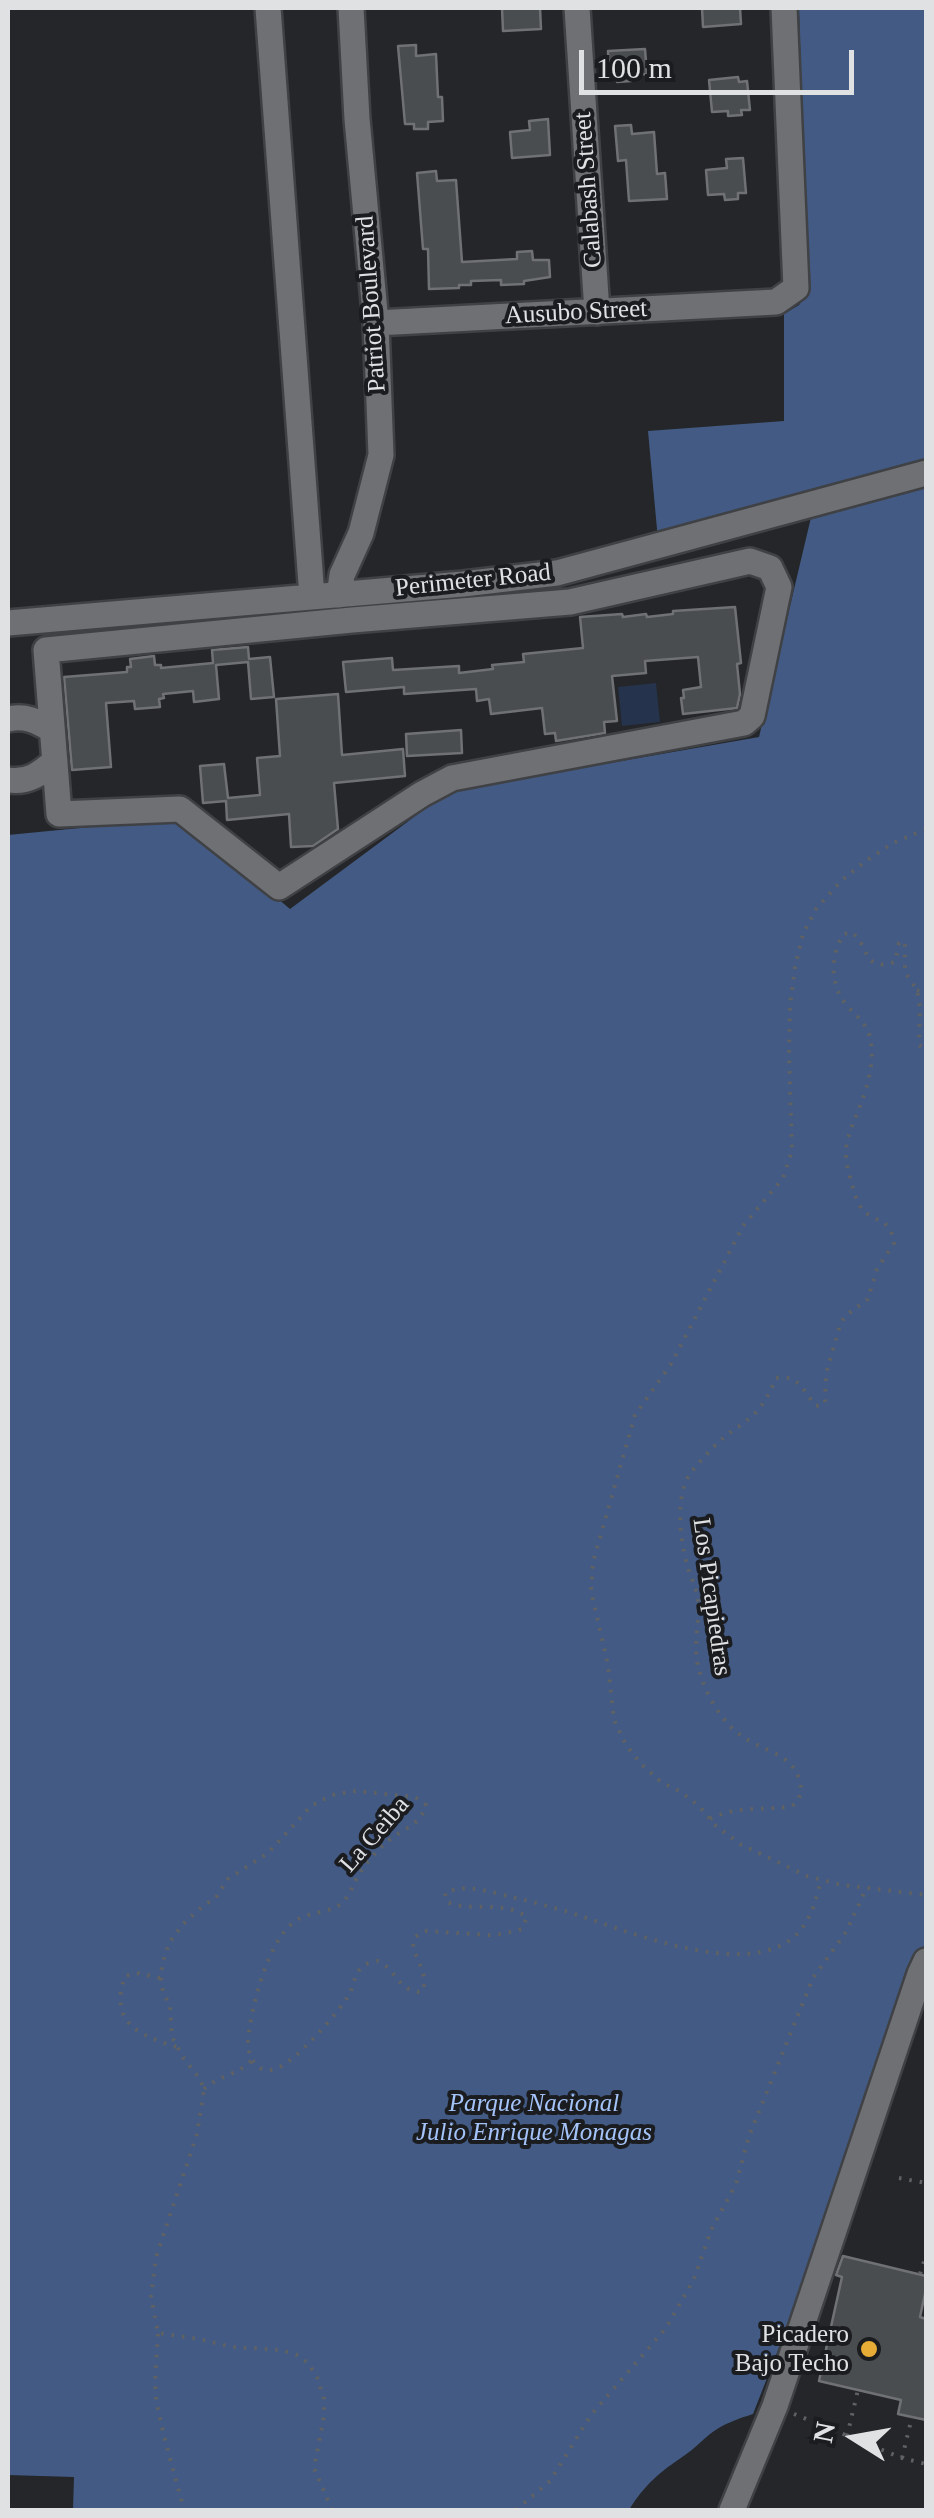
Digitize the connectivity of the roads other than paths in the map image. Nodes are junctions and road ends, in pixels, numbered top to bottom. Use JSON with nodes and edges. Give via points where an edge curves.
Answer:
{"nodes":[{"id":1,"x":268,"y":8,"type":"edge"},
{"id":2,"x":351,"y":8,"type":"edge"},
{"id":3,"x":576,"y":8,"type":"edge"},
{"id":4,"x":784,"y":8,"type":"edge"},
{"id":5,"x":598,"y":312,"type":"junction"},
{"id":6,"x":376,"y":324,"type":"junction"},
{"id":7,"x":926,"y":473,"type":"edge"},
{"id":8,"x":339,"y":594,"type":"junction"},
{"id":9,"x":312,"y":597,"type":"junction"},
{"id":10,"x":8,"y":623,"type":"edge"},
{"id":11,"x":8,"y":719,"type":"edge"},
{"id":12,"x":52,"y":730,"type":"junction"},
{"id":13,"x":55,"y":761,"type":"junction"},
{"id":14,"x":8,"y":780,"type":"edge"},
{"id":15,"x":926,"y":1962,"type":"edge"},
{"id":16,"x":732,"y":2510,"type":"edge"}],
"edges":[{"from":1,"to":9,"type":"street"},
{"from":2,"to":6,"type":"street","name":"Patriot Boulevard"},
{"from":3,"to":5,"type":"street","name":"Calabash Street"},
{"from":4,"to":5,"type":"street","name":"Ausubo Street","via":[[796,288],[776,302]]},
{"from":5,"to":6,"type":"street","name":"Ausubo Street"},
{"from":6,"to":8,"type":"street","name":"Patriot Boulevard","via":[[381,456]]},
{"from":7,"to":8,"type":"street","name":"Perimeter Road","via":[[556,573]]},
{"from":8,"to":9,"type":"street","name":"Perimeter Road"},
{"from":9,"to":10,"type":"street","name":"Perimeter Road"},
{"from":11,"to":12,"type":"street","via":[[30,719]]},
{"from":12,"to":13,"type":"street"},
{"from":12,"to":13,"type":"street","via":[[46,650],[570,602],[750,561],[770,568],[778,587],[752,716],[744,723],[452,778],[279,887],[180,809],[59,814]]},
{"from":13,"to":14,"type":"street","via":[[35,777]]},
{"from":15,"to":16,"type":"street","via":[[776,2406]]}]}
